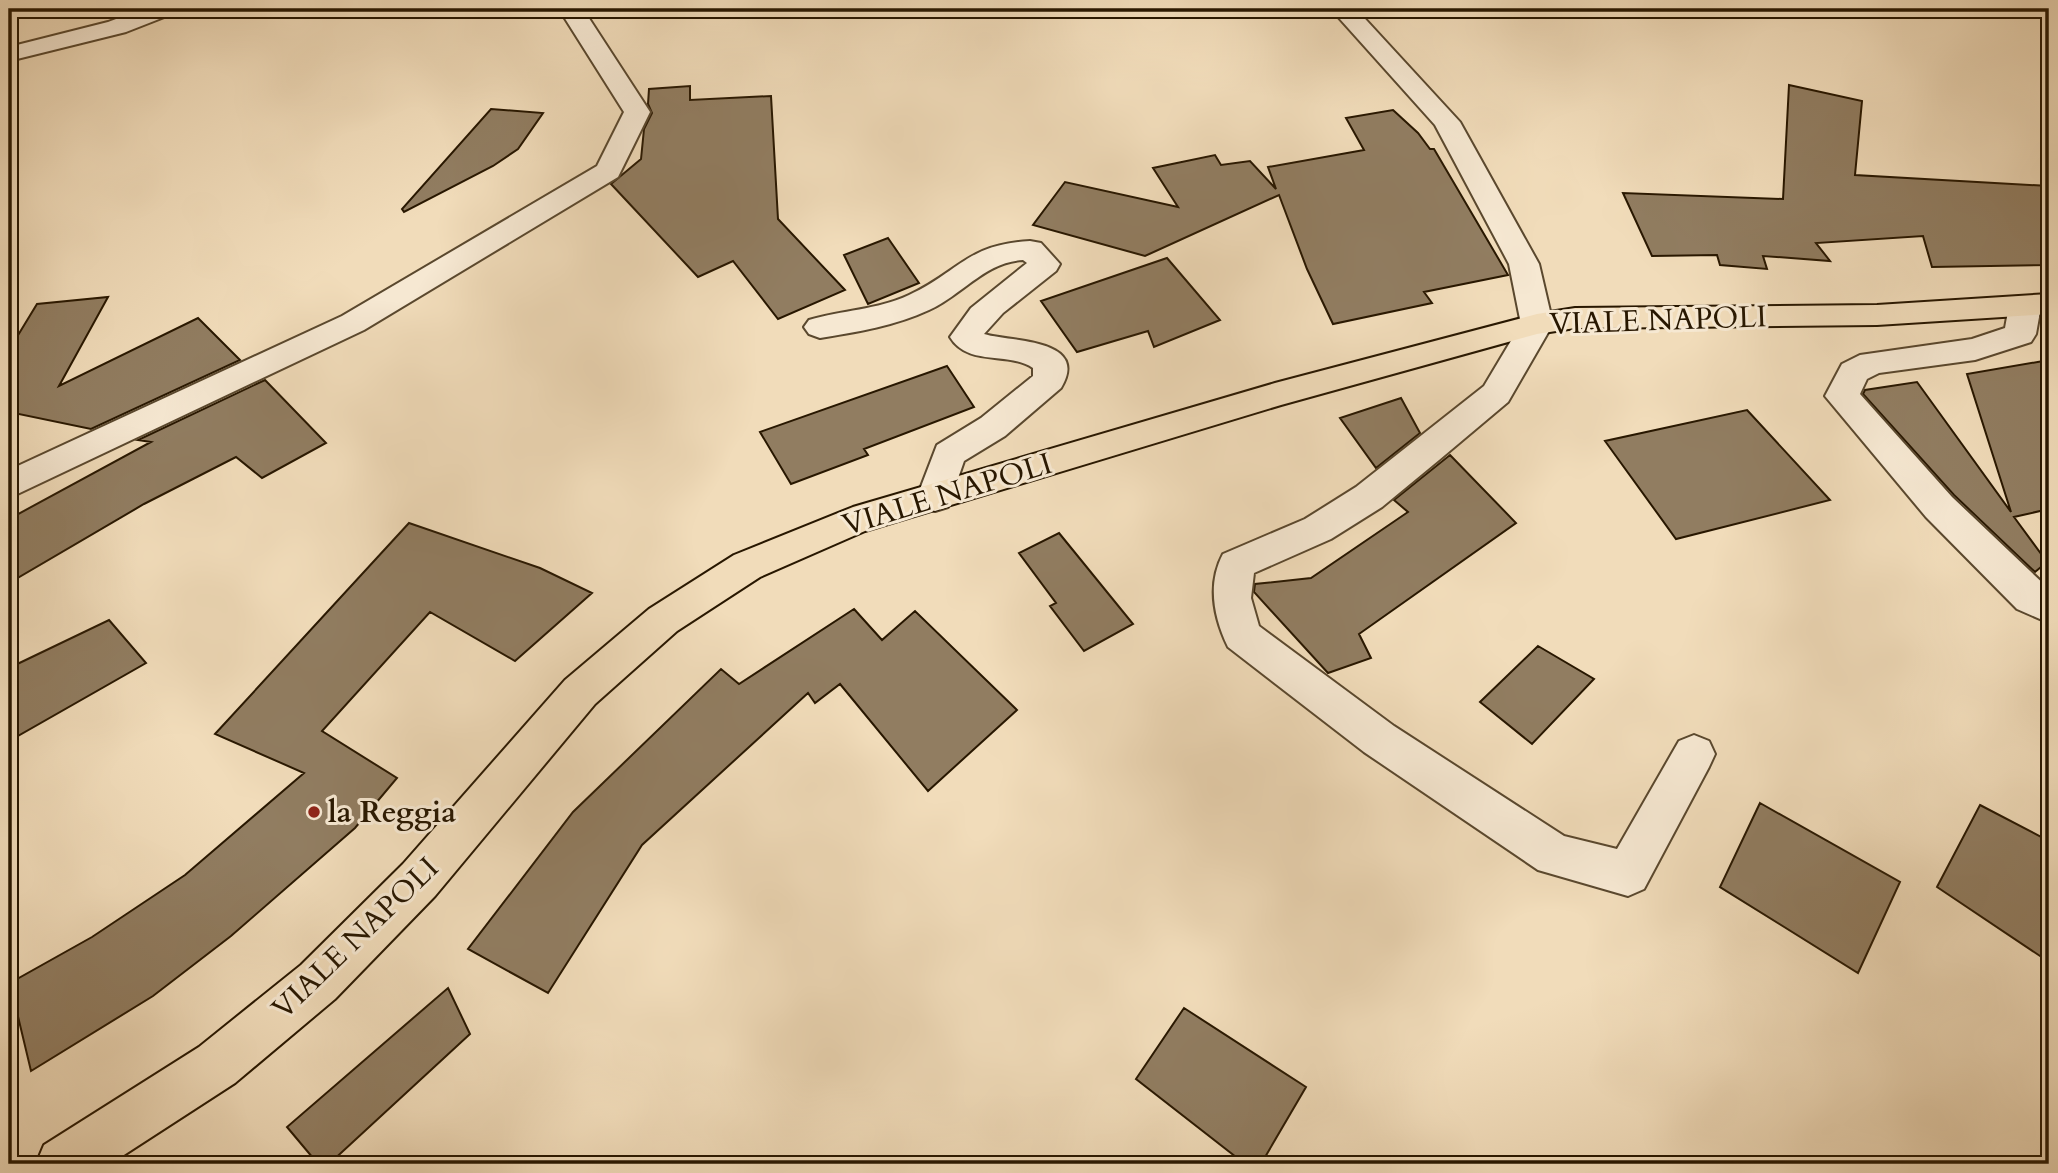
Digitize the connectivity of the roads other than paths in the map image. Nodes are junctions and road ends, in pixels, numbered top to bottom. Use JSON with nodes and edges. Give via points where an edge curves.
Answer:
{"nodes":[{"id":1,"x":164,"y":9,"type":"edge"},
{"id":2,"x":571,"y":9,"type":"edge"},
{"id":3,"x":1343,"y":9,"type":"edge"},
{"id":4,"x":9,"y":54,"type":"edge"},
{"id":5,"x":2037,"y":305,"type":"edge"},
{"id":6,"x":1537,"y":324,"type":"junction"},
{"id":7,"x":820,"y":327,"type":"dead end"},
{"id":8,"x":9,"y":485,"type":"edge"},
{"id":9,"x":935,"y":497,"type":"junction"},
{"id":10,"x":2049,"y":607,"type":"edge"},
{"id":11,"x":1694,"y":754,"type":"dead end"},
{"id":12,"x":63,"y":1164,"type":"edge"}],
"edges":[{"from":1,"to":4,"type":"street","via":[[117,27]]},
{"from":2,"to":8,"type":"street","via":[[636,112],[608,171],[353,323]]},
{"from":3,"to":6,"type":"street","via":[[1447,122],[1524,264]]},
{"from":5,"to":6,"type":"main road","name":"VIALE NAPOLI","via":[[1877,315],[1575,318]]},
{"from":5,"to":10,"type":"street","via":[[2020,334],[1975,349],[1872,363],[1854,372],[1842,396],[1939,507],[2031,598]]},
{"from":6,"to":9,"type":"main road","name":"VIALE NAPOLI","via":[[1275,394]]},
{"from":6,"to":11,"type":"street","via":[[1496,394],[1417,458],[1318,529],[1236,565],[1232,598],[1242,635],[1379,739],[1554,855],[1628,874]]},
{"from":7,"to":9,"type":"street","via":[[860,321],[920,302],[976,262],[1007,250],[1030,250],[1045,264],[975,320],[966,337],[978,345],[1031,351],[1050,363],[1049,380],[993,427],[949,454]]},
{"from":9,"to":12,"type":"main road","name":"VIALE NAPOLI","via":[[853,521],[747,566],[663,620],[580,692],[419,880],[318,982],[217,1065]]}]}
